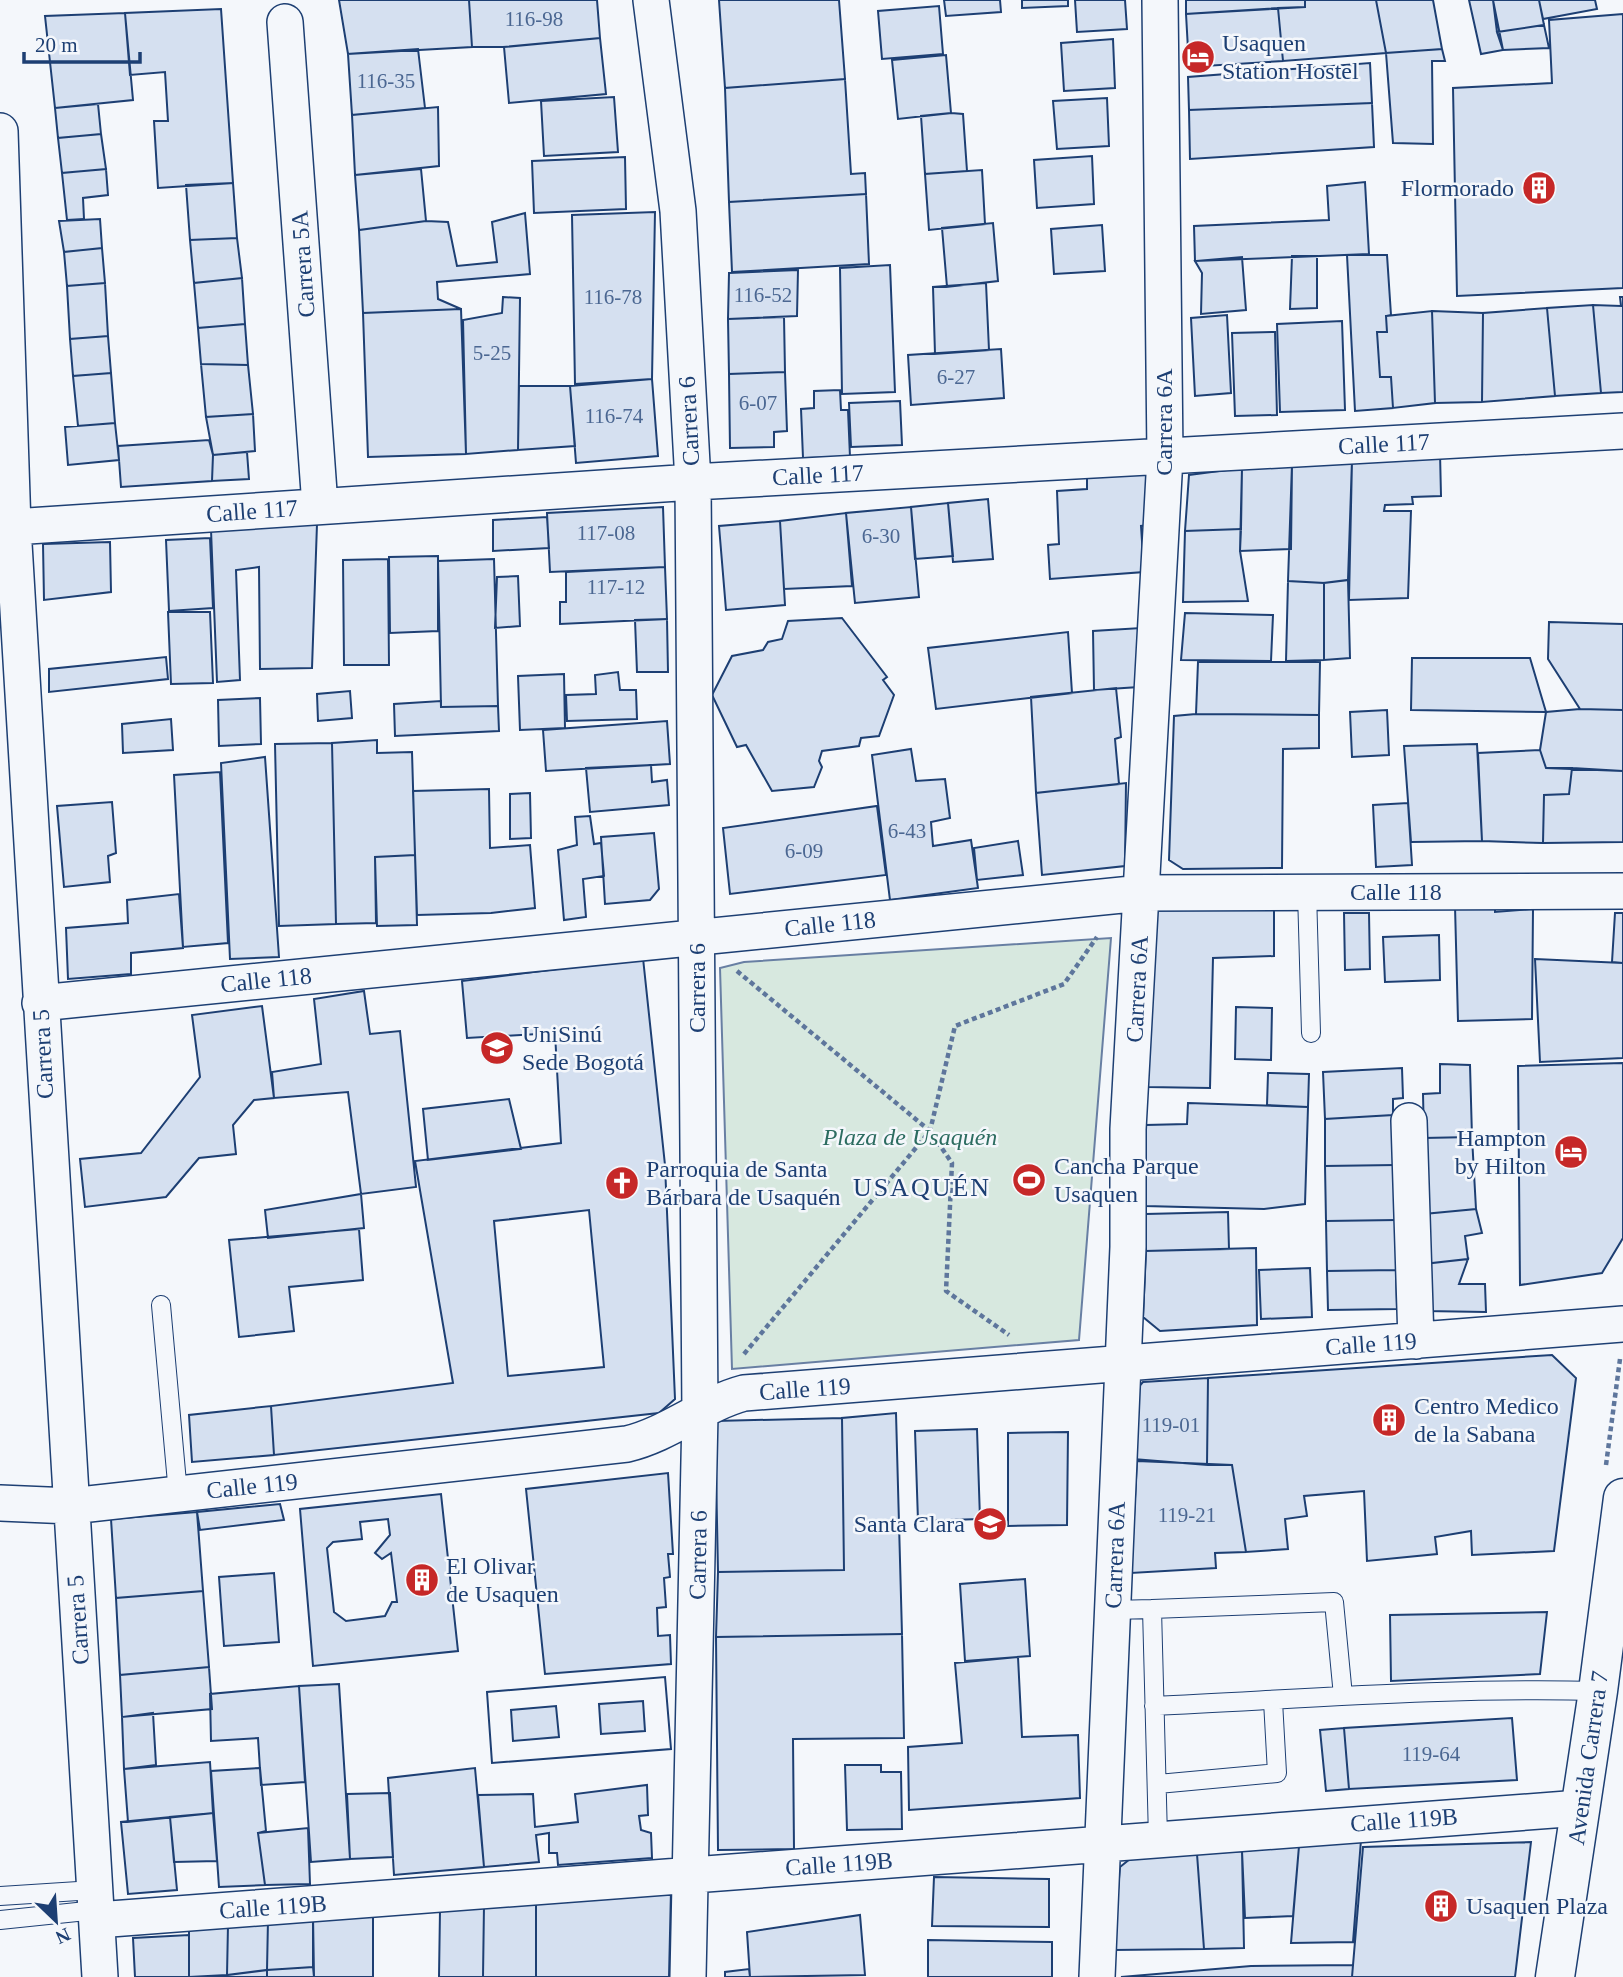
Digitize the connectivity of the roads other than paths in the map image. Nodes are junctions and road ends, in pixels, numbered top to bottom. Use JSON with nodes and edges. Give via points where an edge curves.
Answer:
{"nodes":[{"id":1,"x":652,"y":0,"type":"edge"},
{"id":2,"x":1160,"y":0,"type":"edge"},
{"id":3,"x":285,"y":22,"type":"dead end"},
{"id":4,"x":0,"y":131,"type":"edge"},
{"id":5,"x":1,"y":218,"type":"edge"},
{"id":6,"x":1623,"y":431,"type":"edge"},
{"id":7,"x":1165,"y":457,"type":"junction"},
{"id":8,"x":693,"y":482,"type":"junction"},
{"id":9,"x":320,"y":506,"type":"junction"},
{"id":10,"x":13,"y":527,"type":"junction"},
{"id":11,"x":1623,"y":891,"type":"edge"},
{"id":12,"x":1307,"y":892,"type":"junction"},
{"id":13,"x":1142,"y":893,"type":"junction"},
{"id":14,"x":696,"y":938,"type":"junction"},
{"id":15,"x":40,"y":1003,"type":"junction"},
{"id":16,"x":1311,"y":1033,"type":"dead end"},
{"id":17,"x":1409,"y":1121,"type":"dead end"},
{"id":18,"x":161,"y":1305,"type":"dead end"},
{"id":19,"x":1623,"y":1324,"type":"edge"},
{"id":20,"x":1416,"y":1341,"type":"junction"},
{"id":21,"x":1121,"y":1364,"type":"junction"},
{"id":22,"x":700,"y":1414,"type":"junction"},
{"id":23,"x":178,"y":1494,"type":"junction"},
{"id":24,"x":1623,"y":1498,"type":"edge"},
{"id":25,"x":0,"y":1503,"type":"edge"},
{"id":26,"x":71,"y":1506,"type":"junction"},
{"id":27,"x":1152,"y":1609,"type":"junction"},
{"id":28,"x":1113,"y":1610,"type":"junction"},
{"id":29,"x":1598,"y":1691,"type":"junction"},
{"id":30,"x":1343,"y":1696,"type":"junction"},
{"id":31,"x":1273,"y":1700,"type":"junction"},
{"id":32,"x":1154,"y":1706,"type":"junction"},
{"id":33,"x":1158,"y":1784,"type":"junction"},
{"id":34,"x":1580,"y":1808,"type":"junction"},
{"id":35,"x":1158,"y":1839,"type":"junction"},
{"id":36,"x":1103,"y":1845,"type":"junction"},
{"id":37,"x":691,"y":1875,"type":"junction"},
{"id":38,"x":0,"y":1896,"type":"edge"},
{"id":39,"x":96,"y":1906,"type":"junction"},
{"id":40,"x":0,"y":1920,"type":"edge"},
{"id":41,"x":100,"y":1977,"type":"edge"},
{"id":42,"x":688,"y":1977,"type":"edge"},
{"id":43,"x":1097,"y":1977,"type":"edge"},
{"id":44,"x":1555,"y":1977,"type":"edge"}],
"edges":[{"from":1,"to":8,"type":"street","name":"Carrera 6","via":[[678,211]]},
{"from":2,"to":7,"type":"street","name":"Carrera 6A"},
{"from":3,"to":9,"type":"street","name":"Carrera 5A"},
{"from":4,"to":5,"type":"street","name":"Carrera 5"},
{"from":5,"to":10,"type":"street","name":"Carrera 5"},
{"from":6,"to":7,"type":"street","name":"Calle 117","via":[[1469,446]]},
{"from":7,"to":8,"type":"street","name":"Calle 117"},
{"from":7,"to":13,"type":"street","name":"Carrera 6A"},
{"from":8,"to":9,"type":"street","name":"Calle 117"},
{"from":8,"to":14,"type":"street","name":"Carrera 6"},
{"from":9,"to":10,"type":"street","name":"Calle 117"},
{"from":10,"to":15,"type":"street","name":"Carrera 5"},
{"from":11,"to":12,"type":"street","name":"Calle 118"},
{"from":12,"to":13,"type":"street","name":"Calle 118"},
{"from":12,"to":16,"type":"lane"},
{"from":13,"to":14,"type":"street","name":"Calle 118"},
{"from":13,"to":21,"type":"street","name":"Carrera 6A"},
{"from":14,"to":15,"type":"street","name":"Calle 118"},
{"from":14,"to":22,"type":"street","name":"Carrera 6"},
{"from":15,"to":26,"type":"street","name":"Carrera 5"},
{"from":17,"to":20,"type":"street"},
{"from":18,"to":23,"type":"lane"},
{"from":19,"to":20,"type":"street","name":"Calle 119"},
{"from":20,"to":21,"type":"street","name":"Calle 119"},
{"from":21,"to":22,"type":"street","name":"Calle 119","via":[[744,1393]]},
{"from":21,"to":28,"type":"street","name":"Carrera 6A"},
{"from":22,"to":23,"type":"street","name":"Calle 119","via":[[627,1444]]},
{"from":22,"to":37,"type":"street","name":"Carrera 6"},
{"from":23,"to":26,"type":"street","name":"Calle 119"},
{"from":24,"to":29,"type":"main road","name":"Avenida Carrera 7"},
{"from":25,"to":26,"type":"street","name":"Calle 119"},
{"from":26,"to":39,"type":"street","name":"Carrera 5"},
{"from":27,"to":28,"type":"lane"},
{"from":27,"to":30,"type":"lane","via":[[1334,1602]]},
{"from":27,"to":32,"type":"lane"},
{"from":28,"to":36,"type":"street","name":"Carrera 6A"},
{"from":29,"to":30,"type":"lane"},
{"from":29,"to":34,"type":"main road","name":"Avenida Carrera 7"},
{"from":30,"to":31,"type":"lane"},
{"from":31,"to":32,"type":"lane"},
{"from":31,"to":33,"type":"lane","via":[[1277,1773]]},
{"from":32,"to":33,"type":"lane"},
{"from":33,"to":35,"type":"lane"},
{"from":34,"to":35,"type":"street","name":"Calle 119B"},
{"from":34,"to":44,"type":"main road","name":"Avenida Carrera 7"},
{"from":35,"to":36,"type":"street","name":"Calle 119B"},
{"from":36,"to":37,"type":"street","name":"Calle 119B"},
{"from":36,"to":43,"type":"street","name":"Carrera 6A"},
{"from":37,"to":39,"type":"street","name":"Calle 119B"},
{"from":37,"to":42,"type":"street","name":"Carrera 6"},
{"from":38,"to":39,"type":"lane"},
{"from":39,"to":40,"type":"lane"},
{"from":39,"to":41,"type":"street","name":"Carrera 5"}]}
